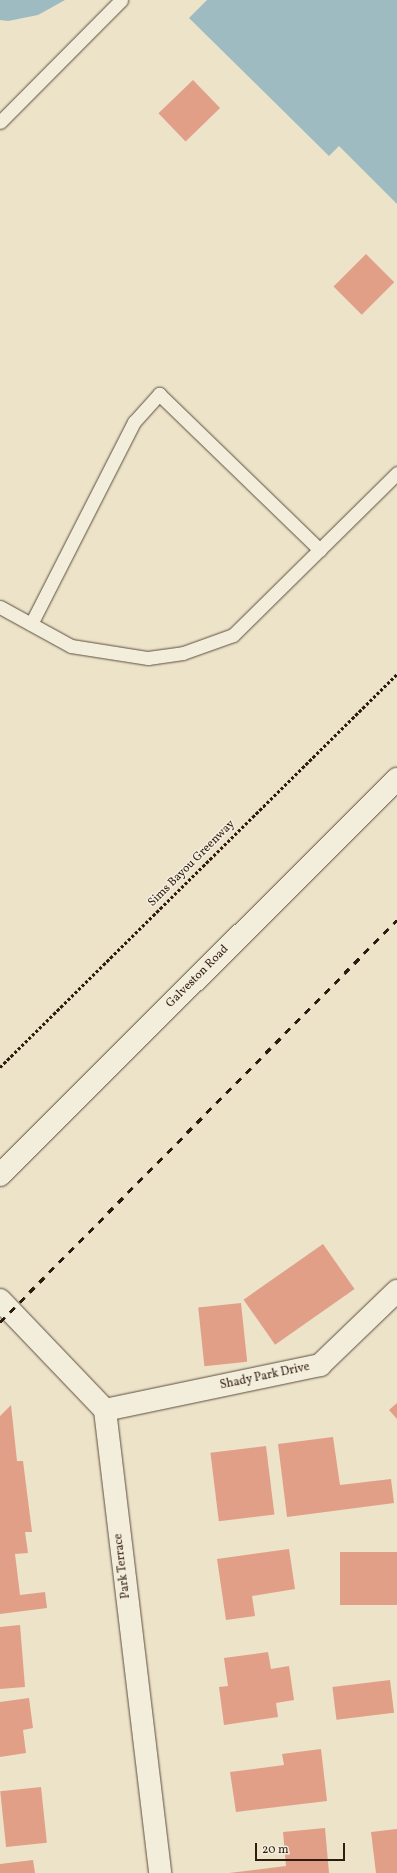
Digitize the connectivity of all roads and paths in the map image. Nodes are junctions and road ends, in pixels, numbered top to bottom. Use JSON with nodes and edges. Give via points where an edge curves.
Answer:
{"nodes":[{"id":1,"x":121,"y":0,"type":"edge"},
{"id":2,"x":1,"y":119,"type":"edge"},
{"id":3,"x":397,"y":473,"type":"edge"},
{"id":4,"x":320,"y":550,"type":"junction"},
{"id":5,"x":0,"y":607,"type":"edge"},
{"id":6,"x":31,"y":624,"type":"junction"},
{"id":7,"x":397,"y":674,"type":"edge"},
{"id":8,"x":397,"y":779,"type":"edge"},
{"id":9,"x":0,"y":1067,"type":"edge"},
{"id":10,"x":0,"y":1175,"type":"edge"},
{"id":11,"x":397,"y":1291,"type":"edge"},
{"id":12,"x":0,"y":1300,"type":"edge"},
{"id":13,"x":105,"y":1410,"type":"junction"},
{"id":14,"x":160,"y":1873,"type":"edge"}],
"edges":[{"from":1,"to":2,"type":"lane"},
{"from":3,"to":4,"type":"lane"},
{"from":4,"to":6,"type":"lane","via":[[234,636],[183,654],[148,658],[115,655],[71,646]]},
{"from":4,"to":6,"type":"lane","via":[[159,394],[134,422]]},
{"from":5,"to":6,"type":"lane"},
{"from":7,"to":9,"type":"path","name":"Sims Bayou Greenway"},
{"from":8,"to":10,"type":"street","name":"Galveston Road"},
{"from":11,"to":13,"type":"street","name":"Shady Park Drive","via":[[320,1365]]},
{"from":12,"to":13,"type":"street"},
{"from":13,"to":14,"type":"street","name":"Park Terrace"}]}
